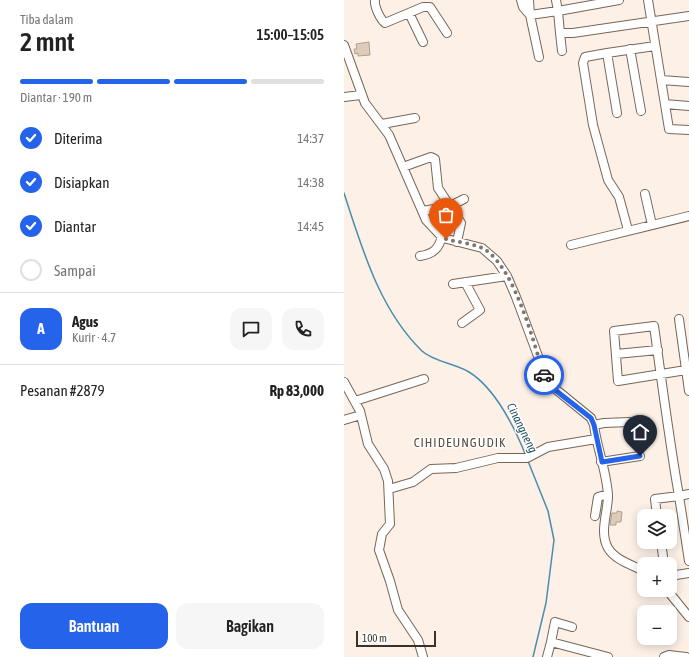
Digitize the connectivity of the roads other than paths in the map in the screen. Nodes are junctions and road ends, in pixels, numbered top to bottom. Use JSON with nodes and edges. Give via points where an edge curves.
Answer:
{"nodes":[{"id":1,"x":375,"y":0,"type":"edge"},
{"id":2,"x":521,"y":0,"type":"edge"},
{"id":3,"x":529,"y":0,"type":"edge"},
{"id":4,"x":556,"y":0,"type":"edge"},
{"id":5,"x":619,"y":0,"type":"edge"},
{"id":6,"x":648,"y":0,"type":"edge"},
{"id":7,"x":583,"y":3,"type":"edge"},
{"id":8,"x":558,"y":11,"type":"junction"},
{"id":9,"x":409,"y":13,"type":"junction"},
{"id":10,"x":530,"y":15,"type":"junction"},
{"id":11,"x":689,"y":16,"type":"edge"},
{"id":12,"x":651,"y":21,"type":"junction"},
{"id":13,"x":447,"y":33,"type":"dead end"},
{"id":14,"x":560,"y":33,"type":"junction"},
{"id":15,"x":423,"y":42,"type":"dead end"},
{"id":16,"x":344,"y":45,"type":"edge"},
{"id":17,"x":656,"y":46,"type":"junction"},
{"id":18,"x":630,"y":50,"type":"junction"},
{"id":19,"x":562,"y":51,"type":"dead end"},
{"id":20,"x":607,"y":53,"type":"junction"},
{"id":21,"x":539,"y":57,"type":"dead end"},
{"id":22,"x":661,"y":80,"type":"junction"},
{"id":23,"x":689,"y":82,"type":"edge"},
{"id":24,"x":361,"y":95,"type":"junction"},
{"id":25,"x":344,"y":97,"type":"edge"},
{"id":26,"x":665,"y":104,"type":"junction"},
{"id":27,"x":689,"y":106,"type":"edge"},
{"id":28,"x":641,"y":111,"type":"dead end"},
{"id":29,"x":617,"y":114,"type":"dead end"},
{"id":30,"x":415,"y":118,"type":"dead end"},
{"id":31,"x":382,"y":124,"type":"junction"},
{"id":32,"x":689,"y":130,"type":"edge"},
{"id":33,"x":403,"y":167,"type":"junction"},
{"id":34,"x":645,"y":194,"type":"dead end"},
{"id":35,"x":464,"y":199,"type":"dead end"},
{"id":36,"x":450,"y":206,"type":"junction"},
{"id":37,"x":423,"y":211,"type":"junction"},
{"id":38,"x":689,"y":216,"type":"edge"},
{"id":39,"x":652,"y":225,"type":"junction"},
{"id":40,"x":628,"y":230,"type":"junction"},
{"id":41,"x":442,"y":236,"type":"junction"},
{"id":42,"x":457,"y":242,"type":"junction"},
{"id":43,"x":571,"y":245,"type":"dead end"},
{"id":44,"x":420,"y":256,"type":"dead end"},
{"id":45,"x":508,"y":276,"type":"junction"},
{"id":46,"x":465,"y":282,"type":"junction"},
{"id":47,"x":453,"y":284,"type":"dead end"},
{"id":48,"x":679,"y":319,"type":"dead end"},
{"id":49,"x":462,"y":323,"type":"dead end"},
{"id":50,"x":658,"y":350,"type":"junction"},
{"id":51,"x":616,"y":354,"type":"junction"},
{"id":52,"x":688,"y":370,"type":"edge"},
{"id":53,"x":661,"y":374,"type":"junction"},
{"id":54,"x":424,"y":379,"type":"dead end"},
{"id":55,"x":344,"y":382,"type":"edge"},
{"id":56,"x":689,"y":391,"type":"edge"},
{"id":57,"x":355,"y":401,"type":"junction"},
{"id":58,"x":361,"y":416,"type":"junction"},
{"id":59,"x":344,"y":420,"type":"edge"},
{"id":60,"x":629,"y":422,"type":"dead end"},
{"id":61,"x":594,"y":425,"type":"junction"},
{"id":62,"x":596,"y":439,"type":"junction"},
{"id":63,"x":640,"y":456,"type":"dead end"},
{"id":64,"x":602,"y":462,"type":"junction"},
{"id":65,"x":389,"y":488,"type":"junction"},
{"id":66,"x":608,"y":494,"type":"junction"},
{"id":67,"x":689,"y":494,"type":"edge"},
{"id":68,"x":679,"y":496,"type":"junction"},
{"id":69,"x":656,"y":509,"type":"edge"},
{"id":70,"x":595,"y":516,"type":"dead end"},
{"id":71,"x":689,"y":561,"type":"edge"},
{"id":72,"x":637,"y":567,"type":"edge"},
{"id":73,"x":689,"y":573,"type":"edge"},
{"id":74,"x":677,"y":575,"type":"edge"},
{"id":75,"x":673,"y":597,"type":"edge"},
{"id":76,"x":689,"y":617,"type":"edge"},
{"id":77,"x":572,"y":627,"type":"dead end"},
{"id":78,"x":550,"y":642,"type":"junction"},
{"id":79,"x":423,"y":657,"type":"edge"},
{"id":80,"x":547,"y":657,"type":"edge"},
{"id":81,"x":608,"y":657,"type":"edge"},
{"id":82,"x":664,"y":657,"type":"edge"},
{"id":83,"x":686,"y":657,"type":"edge"}],
"edges":[{"from":1,"to":9,"type":"street","via":[[384,22]]},
{"from":2,"to":10,"type":"street"},
{"from":3,"to":10,"type":"street"},
{"from":4,"to":8,"type":"street"},
{"from":5,"to":7,"type":"street"},
{"from":6,"to":12,"type":"street"},
{"from":7,"to":8,"type":"street"},
{"from":8,"to":10,"type":"street"},
{"from":8,"to":14,"type":"street"},
{"from":9,"to":13,"type":"street","via":[[430,7]]},
{"from":9,"to":15,"type":"street"},
{"from":10,"to":21,"type":"street"},
{"from":11,"to":12,"type":"street"},
{"from":12,"to":14,"type":"street"},
{"from":12,"to":17,"type":"street"},
{"from":14,"to":19,"type":"street"},
{"from":16,"to":24,"type":"street"},
{"from":17,"to":18,"type":"street"},
{"from":17,"to":22,"type":"street"},
{"from":18,"to":20,"type":"street"},
{"from":18,"to":28,"type":"street"},
{"from":20,"to":29,"type":"street"},
{"from":20,"to":40,"type":"street","via":[[585,57],[583,63],[593,124],[608,180],[620,197]]},
{"from":22,"to":23,"type":"street"},
{"from":22,"to":26,"type":"street"},
{"from":24,"to":25,"type":"street"},
{"from":24,"to":31,"type":"street","via":[[368,109]]},
{"from":26,"to":27,"type":"street"},
{"from":26,"to":32,"type":"street","via":[[669,128]]},
{"from":30,"to":31,"type":"street"},
{"from":31,"to":33,"type":"street"},
{"from":33,"to":36,"type":"street","via":[[434,157],[438,188]]},
{"from":33,"to":37,"type":"street"},
{"from":34,"to":39,"type":"street"},
{"from":35,"to":36,"type":"street"},
{"from":36,"to":37,"type":"street"},
{"from":36,"to":42,"type":"street","via":[[461,223]]},
{"from":37,"to":41,"type":"street","via":[[426,220]]},
{"from":38,"to":39,"type":"street"},
{"from":39,"to":40,"type":"street"},
{"from":40,"to":43,"type":"street"},
{"from":41,"to":42,"type":"street"},
{"from":41,"to":44,"type":"street","via":[[436,249]]},
{"from":42,"to":45,"type":"street","via":[[484,249]]},
{"from":45,"to":46,"type":"street"},
{"from":45,"to":61,"type":"street","via":[[548,383],[590,417]]},
{"from":46,"to":47,"type":"street"},
{"from":46,"to":49,"type":"street","via":[[480,310]]},
{"from":48,"to":52,"type":"street"},
{"from":50,"to":51,"type":"street"},
{"from":50,"to":51,"type":"street","via":[[654,326],[614,331]]},
{"from":50,"to":53,"type":"street"},
{"from":51,"to":53,"type":"street","via":[[618,381]]},
{"from":52,"to":53,"type":"street"},
{"from":52,"to":56,"type":"street"},
{"from":53,"to":68,"type":"street"},
{"from":54,"to":57,"type":"street"},
{"from":55,"to":57,"type":"street"},
{"from":57,"to":58,"type":"street"},
{"from":58,"to":59,"type":"street"},
{"from":58,"to":65,"type":"street","via":[[367,441],[384,469]]},
{"from":60,"to":61,"type":"street"},
{"from":61,"to":62,"type":"street"},
{"from":62,"to":64,"type":"street"},
{"from":62,"to":65,"type":"street","via":[[548,447],[531,456],[498,458],[456,468],[431,469],[413,482]]},
{"from":63,"to":64,"type":"street"},
{"from":64,"to":66,"type":"street"},
{"from":65,"to":79,"type":"street","via":[[390,524],[382,534],[379,549],[398,610],[418,640]]},
{"from":66,"to":70,"type":"street","via":[[598,497]]},
{"from":66,"to":72,"type":"street","via":[[604,538],[608,548],[619,558]]},
{"from":67,"to":68,"type":"street"},
{"from":68,"to":69,"type":"street","via":[[655,499]]},
{"from":68,"to":71,"type":"street"},
{"from":73,"to":74,"type":"street"},
{"from":75,"to":76,"type":"street"},
{"from":77,"to":78,"type":"street","via":[[554,622]]},
{"from":78,"to":80,"type":"street"},
{"from":78,"to":81,"type":"street"},
{"from":82,"to":83,"type":"street"}]}
